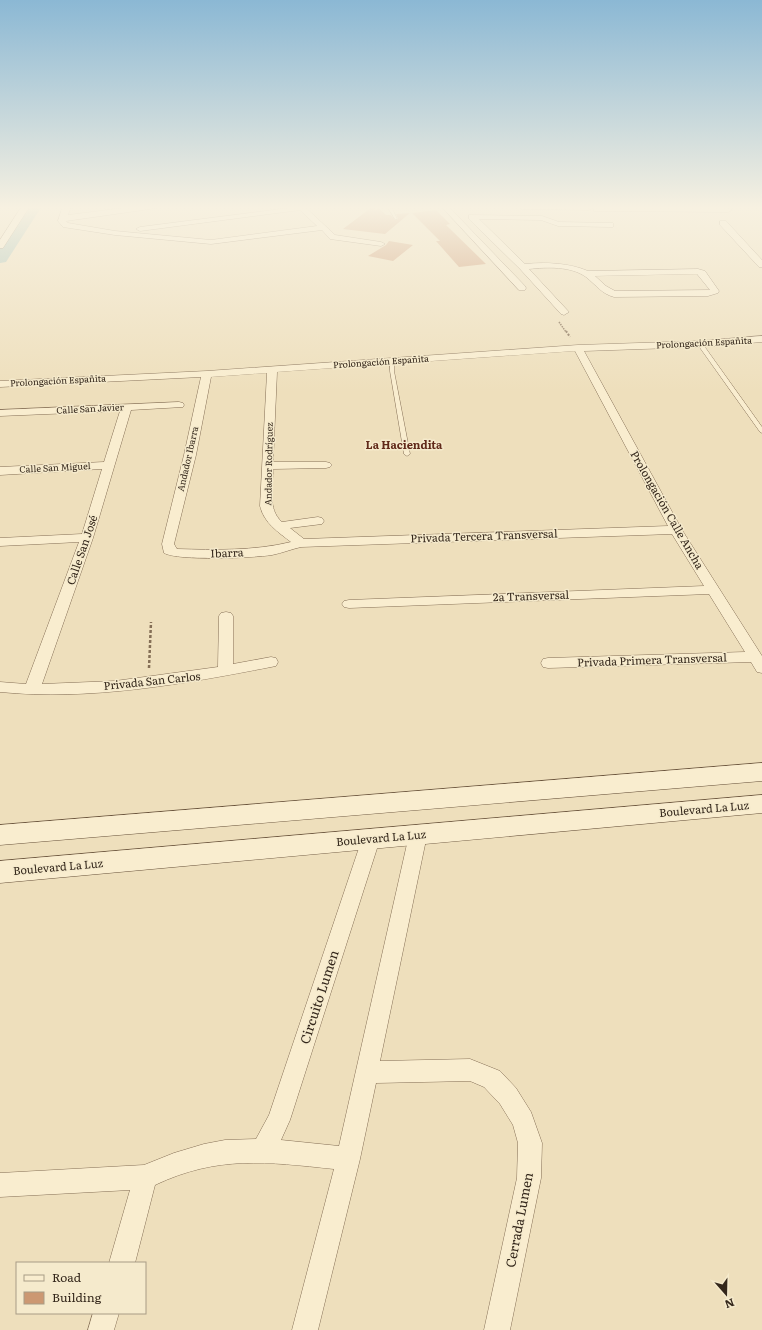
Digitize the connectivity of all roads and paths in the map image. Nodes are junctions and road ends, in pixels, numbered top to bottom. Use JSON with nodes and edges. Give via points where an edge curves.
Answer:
{"nodes":[{"id":1,"x":503,"y":268,"type":"edge"},
{"id":2,"x":523,"y":268,"type":"edge"},
{"id":3,"x":565,"y":268,"type":"edge"},
{"id":4,"x":587,"y":274,"type":"junction"},
{"id":5,"x":522,"y":288,"type":"dead end"},
{"id":6,"x":564,"y":312,"type":"dead end"},
{"id":7,"x":762,"y":340,"type":"edge"},
{"id":8,"x":700,"y":344,"type":"junction"},
{"id":9,"x":578,"y":348,"type":"junction"},
{"id":10,"x":392,"y":361,"type":"junction"},
{"id":11,"x":272,"y":370,"type":"junction"},
{"id":12,"x":207,"y":374,"type":"junction"},
{"id":13,"x":0,"y":384,"type":"edge"},
{"id":14,"x":179,"y":405,"type":"dead end"},
{"id":15,"x":126,"y":408,"type":"junction"},
{"id":16,"x":0,"y":413,"type":"edge"},
{"id":17,"x":762,"y":431,"type":"edge"},
{"id":18,"x":407,"y":454,"type":"dead end"},
{"id":19,"x":110,"y":464,"type":"junction"},
{"id":20,"x":326,"y":465,"type":"dead end"},
{"id":21,"x":267,"y":466,"type":"junction"},
{"id":22,"x":0,"y":471,"type":"edge"},
{"id":23,"x":318,"y":521,"type":"dead end"},
{"id":24,"x":280,"y":526,"type":"junction"},
{"id":25,"x":676,"y":530,"type":"junction"},
{"id":26,"x":87,"y":538,"type":"junction"},
{"id":27,"x":0,"y":542,"type":"edge"},
{"id":28,"x":168,"y":544,"type":"joint"},
{"id":29,"x":296,"y":545,"type":"junction"},
{"id":30,"x":713,"y":590,"type":"junction"},
{"id":31,"x":349,"y":604,"type":"dead end"},
{"id":32,"x":226,"y":616,"type":"dead end"},
{"id":33,"x":151,"y":622,"type":"dead end"},
{"id":34,"x":271,"y":662,"type":"dead end"},
{"id":35,"x":759,"y":662,"type":"edge"},
{"id":36,"x":548,"y":663,"type":"dead end"},
{"id":37,"x":226,"y":671,"type":"junction"},
{"id":38,"x":149,"y":682,"type":"junction"},
{"id":39,"x":0,"y":687,"type":"edge"},
{"id":40,"x":32,"y":690,"type":"junction"},
{"id":41,"x":762,"y":772,"type":"edge"},
{"id":42,"x":762,"y":804,"type":"edge"},
{"id":43,"x":0,"y":835,"type":"edge"},
{"id":44,"x":418,"y":835,"type":"junction"},
{"id":45,"x":370,"y":839,"type":"junction"},
{"id":46,"x":0,"y":872,"type":"edge"},
{"id":47,"x":367,"y":1072,"type":"junction"},
{"id":48,"x":262,"y":1152,"type":"junction"},
{"id":49,"x":348,"y":1159,"type":"junction"},
{"id":50,"x":145,"y":1177,"type":"junction"},
{"id":51,"x":0,"y":1185,"type":"edge"},
{"id":52,"x":122,"y":1262,"type":"edge"},
{"id":53,"x":106,"y":1314,"type":"edge"},
{"id":54,"x":100,"y":1330,"type":"edge"},
{"id":55,"x":304,"y":1330,"type":"edge"},
{"id":56,"x":497,"y":1330,"type":"edge"}],
"edges":[{"from":1,"to":5,"type":"street"},
{"from":2,"to":6,"type":"street"},
{"from":3,"to":4,"type":"street"},
{"from":4,"to":4,"type":"street","via":[[614,294],[716,291],[698,271]]},
{"from":7,"to":8,"type":"street","name":"Prolongación Españita"},
{"from":8,"to":9,"type":"street","name":"Prolongación Españita"},
{"from":8,"to":17,"type":"lane"},
{"from":9,"to":10,"type":"street","name":"Prolongación Españita"},
{"from":9,"to":25,"type":"street","name":"Prolongación Calle Ancha"},
{"from":10,"to":11,"type":"street","name":"Prolongación Españita"},
{"from":10,"to":18,"type":"lane"},
{"from":11,"to":12,"type":"street","name":"Prolongación Españita"},
{"from":11,"to":21,"type":"street","name":"Andador Rodríguez"},
{"from":12,"to":13,"type":"street","name":"Prolongación Españita"},
{"from":12,"to":28,"type":"street","name":"Andador Ibarra"},
{"from":14,"to":15,"type":"street","name":"Calle San Javier"},
{"from":15,"to":16,"type":"street","name":"Calle San Javier"},
{"from":15,"to":19,"type":"street","name":"Calle San José"},
{"from":19,"to":22,"type":"street","name":"Calle San Miguel"},
{"from":19,"to":26,"type":"street","name":"Calle San José"},
{"from":20,"to":21,"type":"street"},
{"from":21,"to":24,"type":"street","name":"Andador Rodríguez","via":[[266,502],[270,516]]},
{"from":23,"to":24,"type":"street"},
{"from":24,"to":29,"type":"street","name":"Andador Rodríguez"},
{"from":25,"to":29,"type":"street","name":"Privada Tercera Transversal","via":[[401,538]]},
{"from":25,"to":30,"type":"street","name":"Prolongación Calle Ancha"},
{"from":26,"to":27,"type":"street"},
{"from":26,"to":40,"type":"street","name":"Calle San José"},
{"from":28,"to":29,"type":"street","name":"Ibarra","via":[[169,550],[174,553],[271,551]]},
{"from":30,"to":31,"type":"street","name":"2a Transversal"},
{"from":30,"to":35,"type":"street","name":"Prolongación Calle Ancha"},
{"from":32,"to":37,"type":"street"},
{"from":33,"to":38,"type":"path"},
{"from":34,"to":37,"type":"street","name":"Privada San Carlos"},
{"from":35,"to":36,"type":"street","name":"Privada Primera Transversal"},
{"from":37,"to":38,"type":"street","name":"Privada San Carlos"},
{"from":38,"to":40,"type":"street","name":"Privada San Carlos"},
{"from":39,"to":40,"type":"street","name":"Privada San Carlos"},
{"from":41,"to":43,"type":"main road"},
{"from":42,"to":44,"type":"main road","name":"Boulevard La Luz"},
{"from":44,"to":45,"type":"main road","name":"Boulevard La Luz"},
{"from":44,"to":47,"type":"street"},
{"from":45,"to":46,"type":"main road","name":"Boulevard La Luz"},
{"from":45,"to":48,"type":"street","name":"Circuito Lumen","via":[[279,1120]]},
{"from":47,"to":49,"type":"street"},
{"from":47,"to":56,"type":"street","name":"Cerrada Lumen","via":[[470,1070],[492,1079],[508,1096],[523,1120],[530,1143],[529,1178]]},
{"from":48,"to":49,"type":"street"},
{"from":48,"to":50,"type":"street","via":[[225,1152],[166,1167]]},
{"from":49,"to":55,"type":"street"},
{"from":50,"to":51,"type":"street"},
{"from":50,"to":52,"type":"street"},
{"from":53,"to":54,"type":"street"}]}
